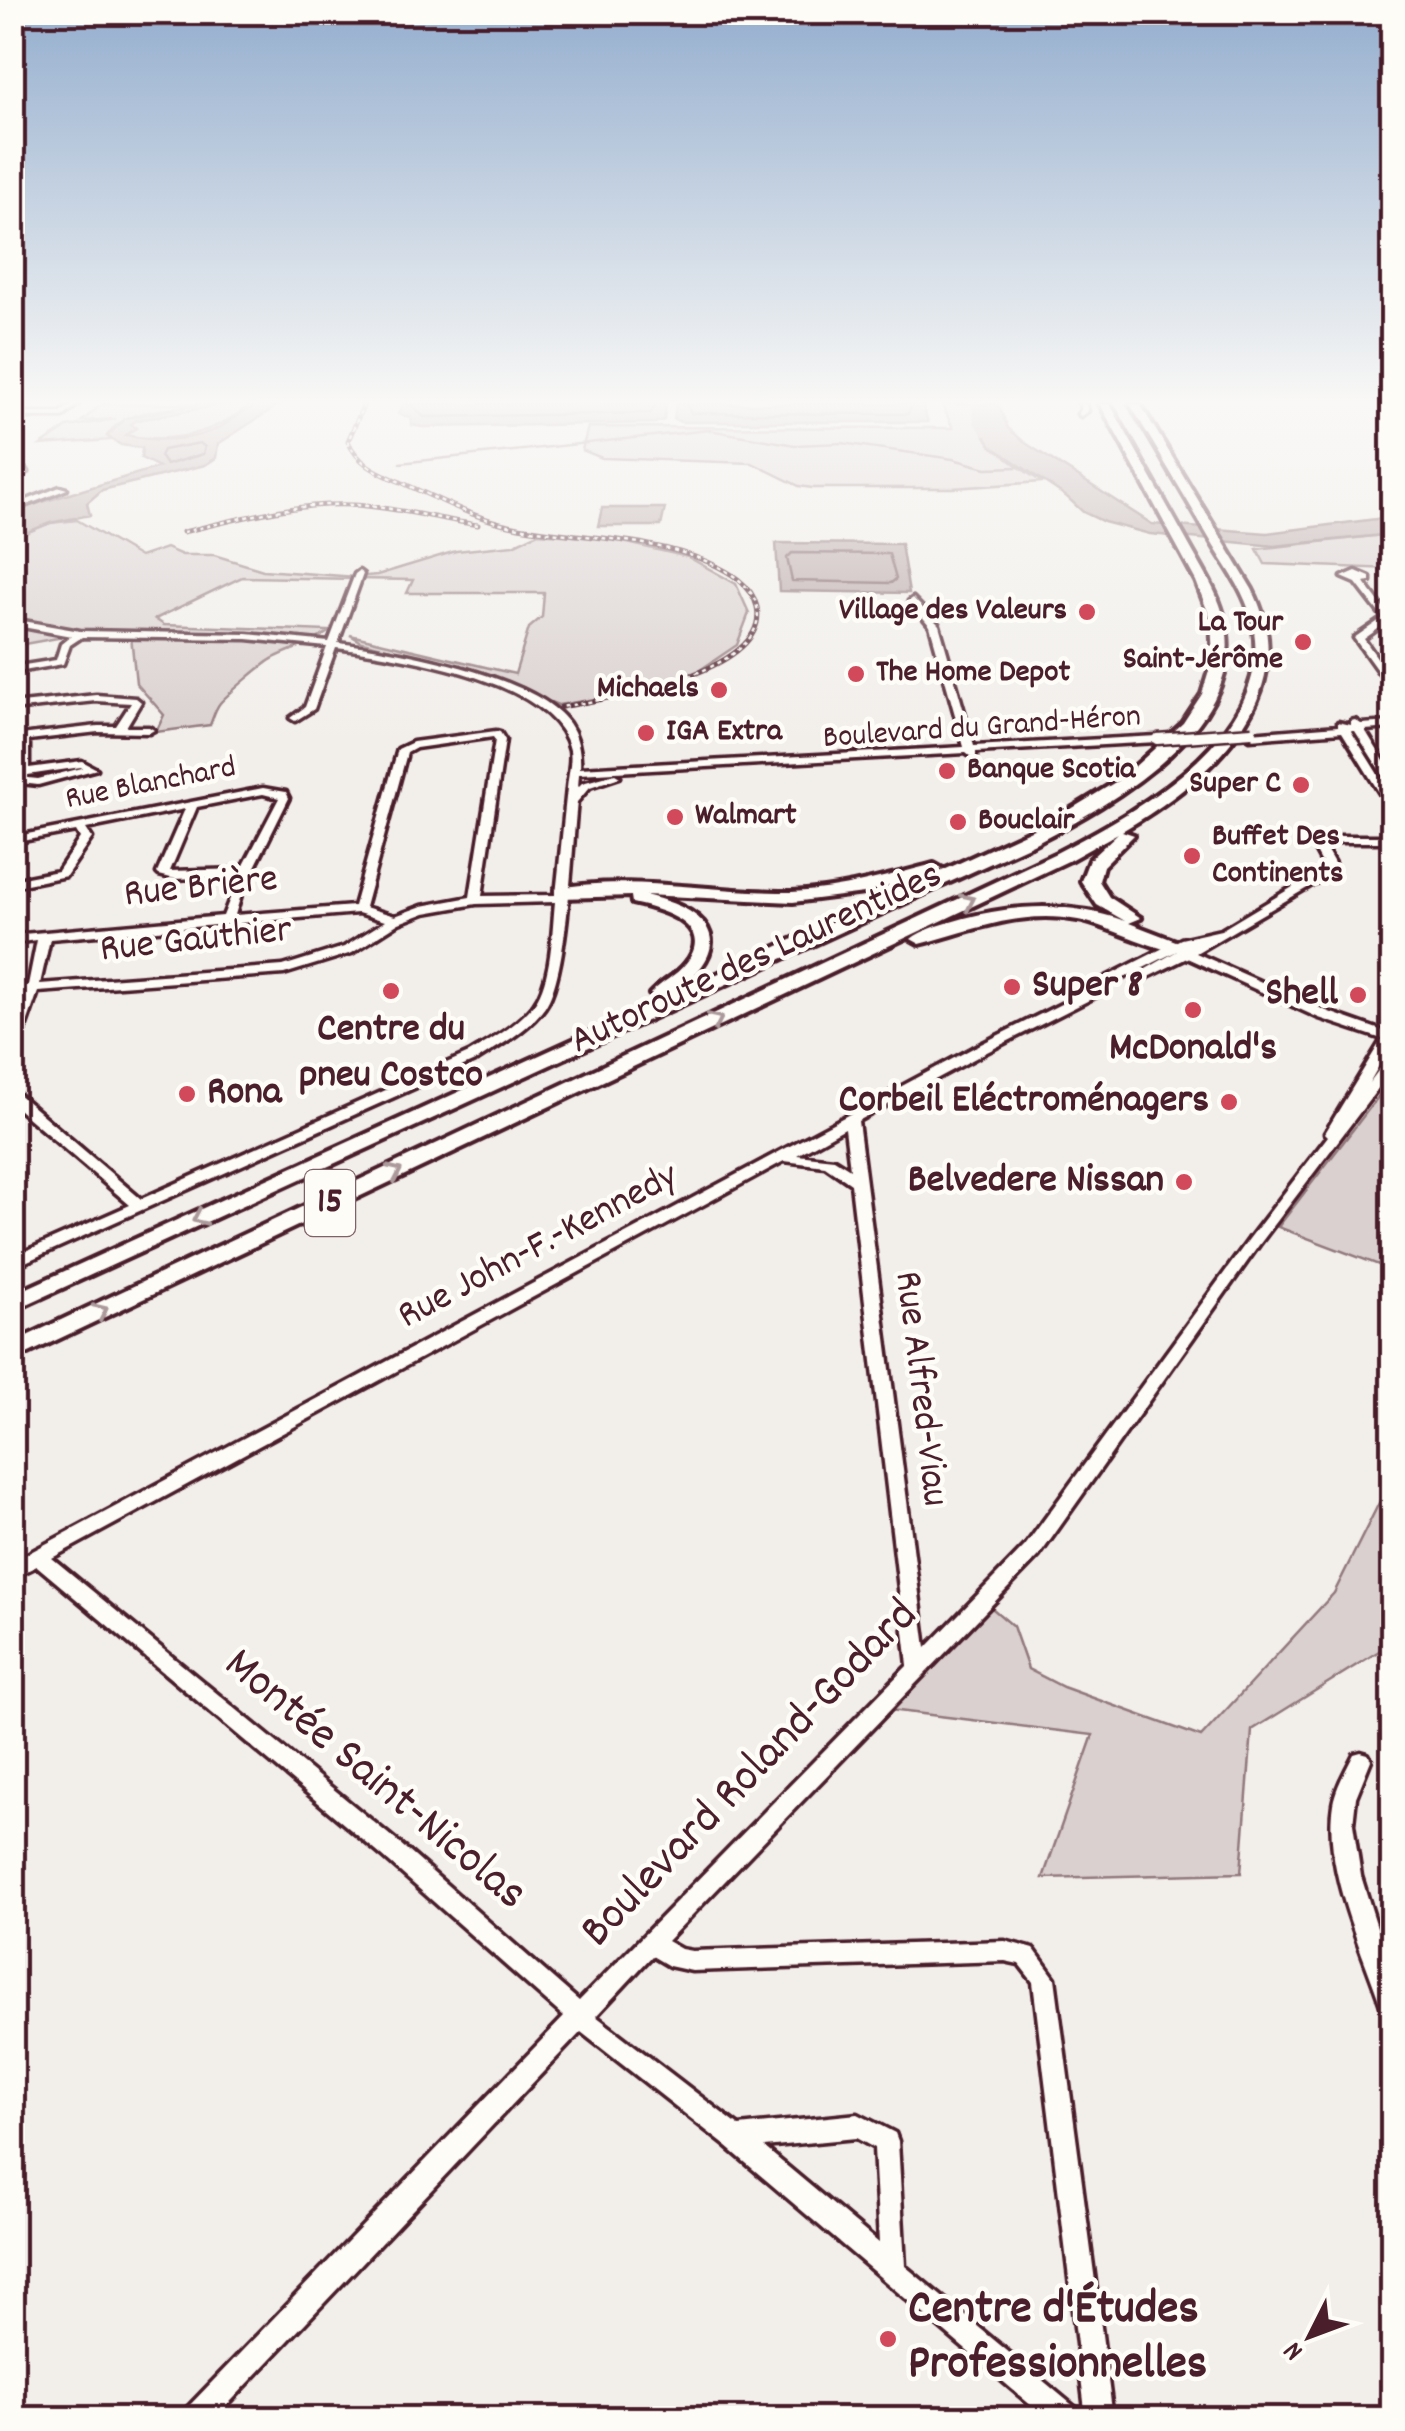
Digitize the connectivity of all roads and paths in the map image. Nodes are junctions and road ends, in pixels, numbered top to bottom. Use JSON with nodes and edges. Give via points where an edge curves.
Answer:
{"nodes":[{"id":1,"x":1167,"y":517,"type":"edge"},
{"id":2,"x":1203,"y":517,"type":"edge"},
{"id":3,"x":359,"y":574,"type":"dead end"},
{"id":4,"x":1359,"y":581,"type":"dead end"},
{"id":5,"x":913,"y":601,"type":"dead end"},
{"id":6,"x":12,"y":622,"type":"edge"},
{"id":7,"x":339,"y":627,"type":"junction"},
{"id":8,"x":80,"y":634,"type":"junction"},
{"id":9,"x":332,"y":645,"type":"junction"},
{"id":10,"x":375,"y":651,"type":"junction"},
{"id":11,"x":12,"y":670,"type":"edge"},
{"id":12,"x":1392,"y":685,"type":"edge"},
{"id":13,"x":12,"y":707,"type":"edge"},
{"id":14,"x":295,"y":718,"type":"dead end"},
{"id":15,"x":1392,"y":723,"type":"edge"},
{"id":16,"x":1350,"y":726,"type":"junction"},
{"id":17,"x":119,"y":730,"type":"junction"},
{"id":18,"x":149,"y":730,"type":"dead end"},
{"id":19,"x":1290,"y":733,"type":"junction"},
{"id":20,"x":1251,"y":734,"type":"junction"},
{"id":21,"x":18,"y":739,"type":"edge"},
{"id":22,"x":972,"y":752,"type":"junction"},
{"id":23,"x":1363,"y":757,"type":"junction"},
{"id":24,"x":24,"y":772,"type":"junction"},
{"id":25,"x":575,"y":773,"type":"junction"},
{"id":26,"x":624,"y":776,"type":"junction"},
{"id":27,"x":1392,"y":781,"type":"edge"},
{"id":28,"x":572,"y":800,"type":"junction"},
{"id":29,"x":1158,"y":802,"type":"junction"},
{"id":30,"x":192,"y":804,"type":"junction"},
{"id":31,"x":1392,"y":805,"type":"edge"},
{"id":32,"x":79,"y":827,"type":"junction"},
{"id":33,"x":1392,"y":839,"type":"edge"},
{"id":34,"x":12,"y":840,"type":"edge"},
{"id":35,"x":1018,"y":844,"type":"junction"},
{"id":36,"x":248,"y":872,"type":"junction"},
{"id":37,"x":12,"y":884,"type":"edge"},
{"id":38,"x":594,"y":894,"type":"junction"},
{"id":39,"x":561,"y":895,"type":"junction"},
{"id":40,"x":476,"y":900,"type":"junction"},
{"id":41,"x":359,"y":909,"type":"junction"},
{"id":42,"x":228,"y":918,"type":"junction"},
{"id":43,"x":395,"y":920,"type":"junction"},
{"id":44,"x":44,"y":937,"type":"junction"},
{"id":45,"x":12,"y":939,"type":"edge"},
{"id":46,"x":1186,"y":948,"type":"junction"},
{"id":47,"x":33,"y":988,"type":"junction"},
{"id":48,"x":785,"y":988,"type":"junction"},
{"id":49,"x":12,"y":990,"type":"edge"},
{"id":50,"x":1392,"y":1034,"type":"edge"},
{"id":51,"x":12,"y":1046,"type":"edge"},
{"id":52,"x":543,"y":1060,"type":"junction"},
{"id":53,"x":1392,"y":1062,"type":"edge"},
{"id":54,"x":12,"y":1096,"type":"edge"},
{"id":55,"x":851,"y":1120,"type":"junction"},
{"id":56,"x":1322,"y":1154,"type":"junction"},
{"id":57,"x":777,"y":1160,"type":"junction"},
{"id":58,"x":857,"y":1181,"type":"junction"},
{"id":59,"x":140,"y":1206,"type":"junction"},
{"id":60,"x":12,"y":1263,"type":"edge"},
{"id":61,"x":12,"y":1304,"type":"edge"},
{"id":62,"x":12,"y":1353,"type":"edge"},
{"id":63,"x":38,"y":1557,"type":"junction"},
{"id":64,"x":12,"y":1571,"type":"edge"},
{"id":65,"x":918,"y":1665,"type":"junction"},
{"id":66,"x":1361,"y":1760,"type":"dead end"},
{"id":67,"x":650,"y":1943,"type":"junction"},
{"id":68,"x":1392,"y":2006,"type":"edge"},
{"id":69,"x":580,"y":2017,"type":"junction"},
{"id":70,"x":735,"y":2138,"type":"junction"},
{"id":71,"x":893,"y":2272,"type":"junction"},
{"id":72,"x":197,"y":2418,"type":"edge"},
{"id":73,"x":1066,"y":2418,"type":"edge"},
{"id":74,"x":1100,"y":2418,"type":"edge"}],
"edges":[{"from":1,"to":35,"type":"highway","name":"Autoroute des Laurentides","number":"15","via":[[1210,596],[1220,630],[1218,666],[1204,702],[1177,739],[1137,775]]},
{"from":2,"to":29,"type":"highway","name":"Autoroute des Laurentides","number":"15","via":[[1256,611],[1260,667],[1231,732]]},
{"from":3,"to":7,"type":"street"},
{"from":4,"to":12,"type":"street","via":[[1388,619],[1358,638]]},
{"from":5,"to":22,"type":"street","via":[[934,625]]},
{"from":6,"to":8,"type":"street"},
{"from":7,"to":9,"type":"street"},
{"from":7,"to":10,"type":"street","via":[[350,642]]},
{"from":8,"to":9,"type":"street"},
{"from":8,"to":11,"type":"street","via":[[66,644],[60,662]]},
{"from":9,"to":10,"type":"street"},
{"from":9,"to":14,"type":"street","via":[[309,709]]},
{"from":10,"to":25,"type":"street","via":[[471,674],[537,700],[558,714],[576,740]]},
{"from":13,"to":17,"type":"street","via":[[133,700]]},
{"from":15,"to":16,"type":"street","name":"Boulevard du Grand-Héron"},
{"from":16,"to":19,"type":"street","name":"Boulevard du Grand-Héron"},
{"from":16,"to":20,"type":"street","name":"Boulevard du Grand-Héron"},
{"from":16,"to":23,"type":"street"},
{"from":16,"to":27,"type":"street"},
{"from":17,"to":18,"type":"street"},
{"from":17,"to":21,"type":"street"},
{"from":19,"to":20,"type":"street","name":"Boulevard du Grand-Héron"},
{"from":19,"to":23,"type":"street","via":[[1336,741]]},
{"from":20,"to":22,"type":"street","name":"Boulevard du Grand-Héron","bridge":true},
{"from":21,"to":24,"type":"street"},
{"from":22,"to":25,"type":"street","name":"Boulevard du Grand-Héron"},
{"from":22,"to":26,"type":"street","name":"Boulevard du Grand-Héron"},
{"from":23,"to":31,"type":"street"},
{"from":24,"to":24,"type":"street","via":[[30,783],[92,769],[82,764]]},
{"from":25,"to":26,"type":"street","name":"Boulevard du Grand-Héron"},
{"from":25,"to":28,"type":"street"},
{"from":26,"to":28,"type":"street","via":[[586,784]]},
{"from":28,"to":39,"type":"street"},
{"from":29,"to":46,"type":"highway","via":[[1098,859],[1090,881],[1109,905]]},
{"from":48,"to":29,"type":"highway","name":"Autoroute des Laurentides","number":"15","one_way":true,"via":[[1076,850]]},
{"from":30,"to":32,"type":"street","name":"Rue Blanchard"},
{"from":30,"to":36,"type":"street","via":[[163,873]]},
{"from":30,"to":36,"type":"street","name":"Rue Blanchard","via":[[263,791],[282,794]]},
{"from":32,"to":34,"type":"street","name":"Rue Blanchard"},
{"from":32,"to":37,"type":"street","via":[[86,838],[62,874]]},
{"from":33,"to":46,"type":"street","name":"Rue John-F.-Kennedy","via":[[1314,839],[1327,872]]},
{"from":35,"to":38,"type":"highway","via":[[888,883],[820,894]]},
{"from":35,"to":52,"type":"highway","name":"Autoroute des Laurentides","number":"15"},
{"from":36,"to":42,"type":"street","name":"Rue Blanchard"},
{"from":38,"to":39,"type":"highway"},
{"from":38,"to":39,"type":"highway"},
{"from":38,"to":52,"type":"highway","via":[[677,910],[700,928],[706,952],[678,983]]},
{"from":39,"to":40,"type":"street","name":"Rue Gauthier"},
{"from":39,"to":59,"type":"street","via":[[546,992],[515,1030],[474,1056]]},
{"from":40,"to":41,"type":"street","via":[[496,734],[402,751]]},
{"from":40,"to":43,"type":"street","name":"Rue Gauthier"},
{"from":41,"to":42,"type":"street","name":"Rue Brière"},
{"from":41,"to":43,"type":"street","name":"Rue Brière"},
{"from":42,"to":44,"type":"street","name":"Rue Brière"},
{"from":43,"to":47,"type":"street","name":"Rue Gauthier","via":[[348,950],[284,970]]},
{"from":44,"to":45,"type":"street","name":"Rue Brière"},
{"from":44,"to":47,"type":"street"},
{"from":46,"to":48,"type":"highway","via":[[1095,916],[1014,911]]},
{"from":46,"to":50,"type":"street"},
{"from":46,"to":55,"type":"street","name":"Rue John-F.-Kennedy"},
{"from":47,"to":49,"type":"street","name":"Rue Gauthier"},
{"from":47,"to":51,"type":"street"},
{"from":62,"to":48,"type":"highway","name":"Autoroute des Laurentides","number":"15","one_way":true},
{"from":50,"to":56,"type":"street","name":"Boulevard Roland-Godard"},
{"from":52,"to":61,"type":"highway","name":"Autoroute des Laurentides","number":"15","one_way":true},
{"from":53,"to":56,"type":"street","name":"Boulevard Roland-Godard"},
{"from":54,"to":59,"type":"street"},
{"from":55,"to":57,"type":"street","name":"Rue John-F.-Kennedy"},
{"from":55,"to":58,"type":"street","name":"Rue Alfred-Viau"},
{"from":56,"to":65,"type":"street","name":"Boulevard Roland-Godard","via":[[1032,1552]]},
{"from":57,"to":58,"type":"street","via":[[817,1158]]},
{"from":57,"to":63,"type":"street","name":"Rue John-F.-Kennedy"},
{"from":58,"to":65,"type":"street","name":"Rue Alfred-Viau"},
{"from":59,"to":60,"type":"street"},
{"from":63,"to":64,"type":"street","name":"Rue John-F.-Kennedy"},
{"from":63,"to":69,"type":"street","name":"Montée Saint-Nicolas","via":[[390,1849]]},
{"from":65,"to":67,"type":"street","name":"Boulevard Roland-Godard"},
{"from":66,"to":68,"type":"street","via":[[1344,1804],[1342,1835]]},
{"from":67,"to":69,"type":"street","name":"Boulevard Roland-Godard"},
{"from":67,"to":74,"type":"street","via":[[692,1961],[1005,1951],[1026,1956],[1044,1978]]},
{"from":69,"to":70,"type":"street","name":"Montée Saint-Nicolas"},
{"from":69,"to":72,"type":"street","name":"Boulevard Roland-Godard"},
{"from":70,"to":71,"type":"street","name":"Montée Saint-Nicolas"},
{"from":70,"to":71,"type":"street","via":[[858,2126],[886,2141]]},
{"from":71,"to":73,"type":"street","name":"Montée Saint-Nicolas"}]}
